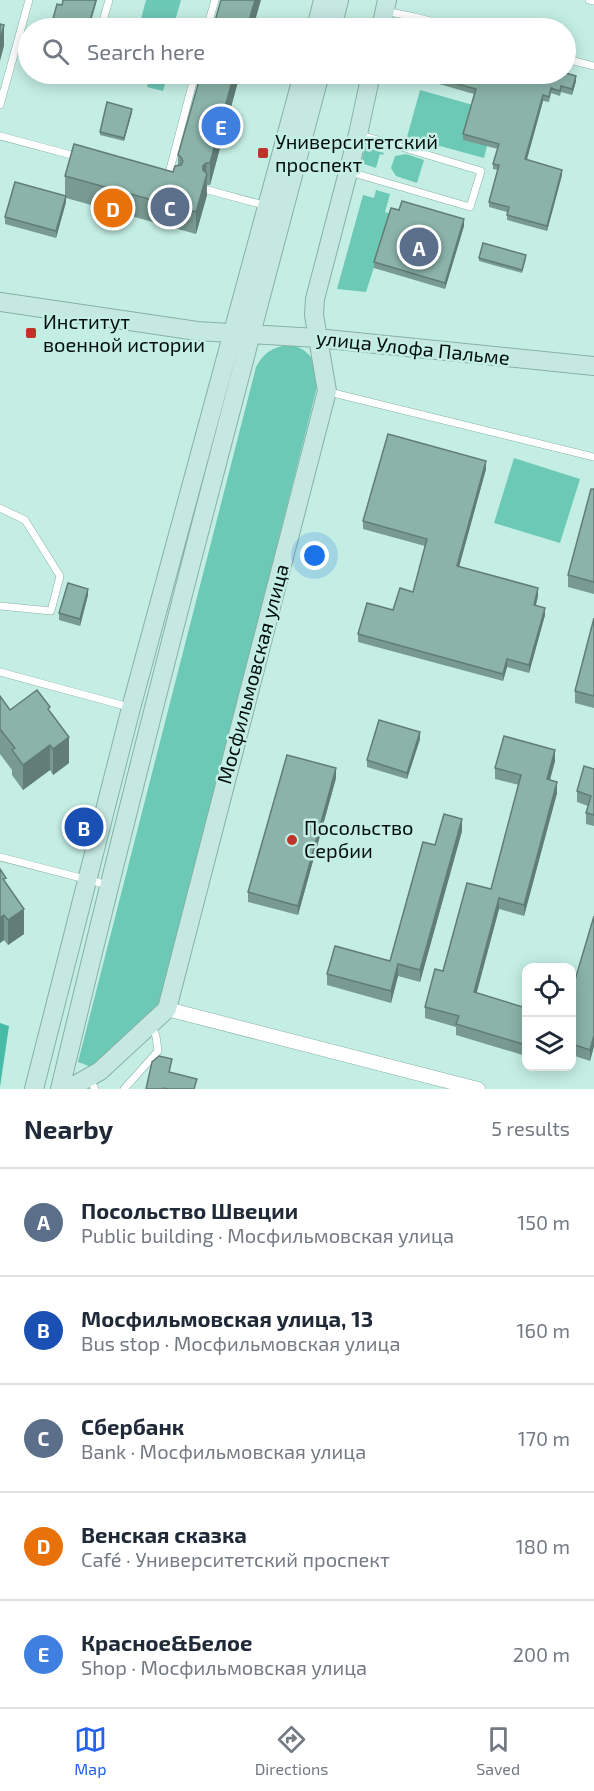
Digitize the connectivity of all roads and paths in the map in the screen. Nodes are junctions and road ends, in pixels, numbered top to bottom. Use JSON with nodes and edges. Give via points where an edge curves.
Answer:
{"nodes":[{"id":1,"x":29,"y":0,"type":"edge"},
{"id":2,"x":109,"y":0,"type":"edge"},
{"id":3,"x":215,"y":0,"type":"edge"},
{"id":4,"x":323,"y":0,"type":"edge"},
{"id":5,"x":339,"y":0,"type":"edge"},
{"id":6,"x":589,"y":0,"type":"edge"},
{"id":7,"x":594,"y":1,"type":"edge"},
{"id":8,"x":384,"y":13,"type":"edge"},
{"id":9,"x":24,"y":18,"type":"edge"},
{"id":10,"x":104,"y":18,"type":"edge"},
{"id":11,"x":210,"y":18,"type":"edge"},
{"id":12,"x":318,"y":18,"type":"edge"},
{"id":13,"x":334,"y":18,"type":"edge"},
{"id":14,"x":419,"y":18,"type":"edge"},
{"id":15,"x":18,"y":40,"type":"edge"},
{"id":16,"x":576,"y":62,"type":"edge"},
{"id":17,"x":594,"y":66,"type":"edge"},
{"id":18,"x":192,"y":84,"type":"edge"},
{"id":19,"x":300,"y":84,"type":"edge"},
{"id":20,"x":317,"y":84,"type":"edge"},
{"id":21,"x":369,"y":84,"type":"edge"},
{"id":22,"x":0,"y":105,"type":"edge"},
{"id":23,"x":358,"y":134,"type":"junction"},
{"id":24,"x":0,"y":136,"type":"edge"},
{"id":25,"x":89,"y":159,"type":"edge"},
{"id":26,"x":348,"y":172,"type":"junction"},
{"id":27,"x":156,"y":177,"type":"edge"},
{"id":28,"x":167,"y":180,"type":"junction"},
{"id":29,"x":177,"y":182,"type":"edge"},
{"id":30,"x":208,"y":190,"type":"edge"},
{"id":31,"x":267,"y":206,"type":"junction"},
{"id":32,"x":0,"y":302,"type":"edge"},
{"id":33,"x":232,"y":333,"type":"junction"},
{"id":34,"x":251,"y":334,"type":"junction"},
{"id":35,"x":317,"y":338,"type":"junction"},
{"id":36,"x":594,"y":366,"type":"edge"},
{"id":37,"x":327,"y":391,"type":"junction"},
{"id":38,"x":594,"y":457,"type":"edge"},
{"id":39,"x":0,"y":508,"type":"edge"},
{"id":40,"x":0,"y":606,"type":"edge"},
{"id":41,"x":0,"y":672,"type":"edge"},
{"id":42,"x":131,"y":708,"type":"junction"},
{"id":43,"x":0,"y":857,"type":"edge"},
{"id":44,"x":86,"y":880,"type":"junction"},
{"id":45,"x":109,"y":885,"type":"junction"},
{"id":46,"x":167,"y":1009,"type":"junction"},
{"id":47,"x":151,"y":1025,"type":"junction"},
{"id":48,"x":92,"y":1083,"type":"edge"},
{"id":49,"x":34,"y":1089,"type":"edge"},
{"id":50,"x":60,"y":1089,"type":"edge"},
{"id":51,"x":68,"y":1089,"type":"edge"},
{"id":52,"x":124,"y":1089,"type":"edge"},
{"id":53,"x":478,"y":1089,"type":"edge"}],
"edges":[{"from":1,"to":9,"type":"lane"},
{"from":2,"to":10,"type":"lane"},
{"from":3,"to":11,"type":"lane"},
{"from":4,"to":12,"type":"main road"},
{"from":5,"to":13,"type":"main road"},
{"from":6,"to":7,"type":"lane"},
{"from":8,"to":14,"type":"lane"},
{"from":15,"to":22,"type":"lane"},
{"from":16,"to":17,"type":"lane"},
{"from":18,"to":28,"type":"lane"},
{"from":19,"to":31,"type":"main road"},
{"from":20,"to":34,"type":"main road"},
{"from":21,"to":23,"type":"main road","name":"Мосфильмовская улица"},
{"from":23,"to":26,"type":"main road","name":"Мосфильмовская улица"},
{"from":23,"to":26,"type":"lane","via":[[481,171],[470,207]]},
{"from":24,"to":25,"type":"lane"},
{"from":26,"to":35,"type":"main road","name":"Мосфильмовская улица","via":[[315,299]]},
{"from":27,"to":28,"type":"lane"},
{"from":28,"to":29,"type":"lane"},
{"from":30,"to":31,"type":"lane"},
{"from":31,"to":33,"type":"main road"},
{"from":32,"to":33,"type":"main road"},
{"from":33,"to":34,"type":"main road","name":"улица Улофа Пальме"},
{"from":33,"to":42,"type":"main road"},
{"from":34,"to":35,"type":"main road","name":"улица Улофа Пальме"},
{"from":34,"to":45,"type":"main road"},
{"from":35,"to":36,"type":"main road","name":"улица Улофа Пальме"},
{"from":35,"to":37,"type":"main road","name":"Мосфильмовская улица"},
{"from":37,"to":38,"type":"lane"},
{"from":37,"to":46,"type":"main road","name":"Мосфильмовская улица"},
{"from":39,"to":40,"type":"lane","via":[[25,520],[60,576],[51,611]]},
{"from":41,"to":42,"type":"lane"},
{"from":42,"to":44,"type":"main road"},
{"from":43,"to":44,"type":"lane"},
{"from":44,"to":45,"type":"lane"},
{"from":44,"to":49,"type":"main road"},
{"from":45,"to":50,"type":"main road"},
{"from":46,"to":47,"type":"main road"},
{"from":46,"to":53,"type":"street"},
{"from":47,"to":48,"type":"main road"},
{"from":47,"to":52,"type":"lane","via":[[158,1051]]},
{"from":48,"to":51,"type":"main road"}]}
